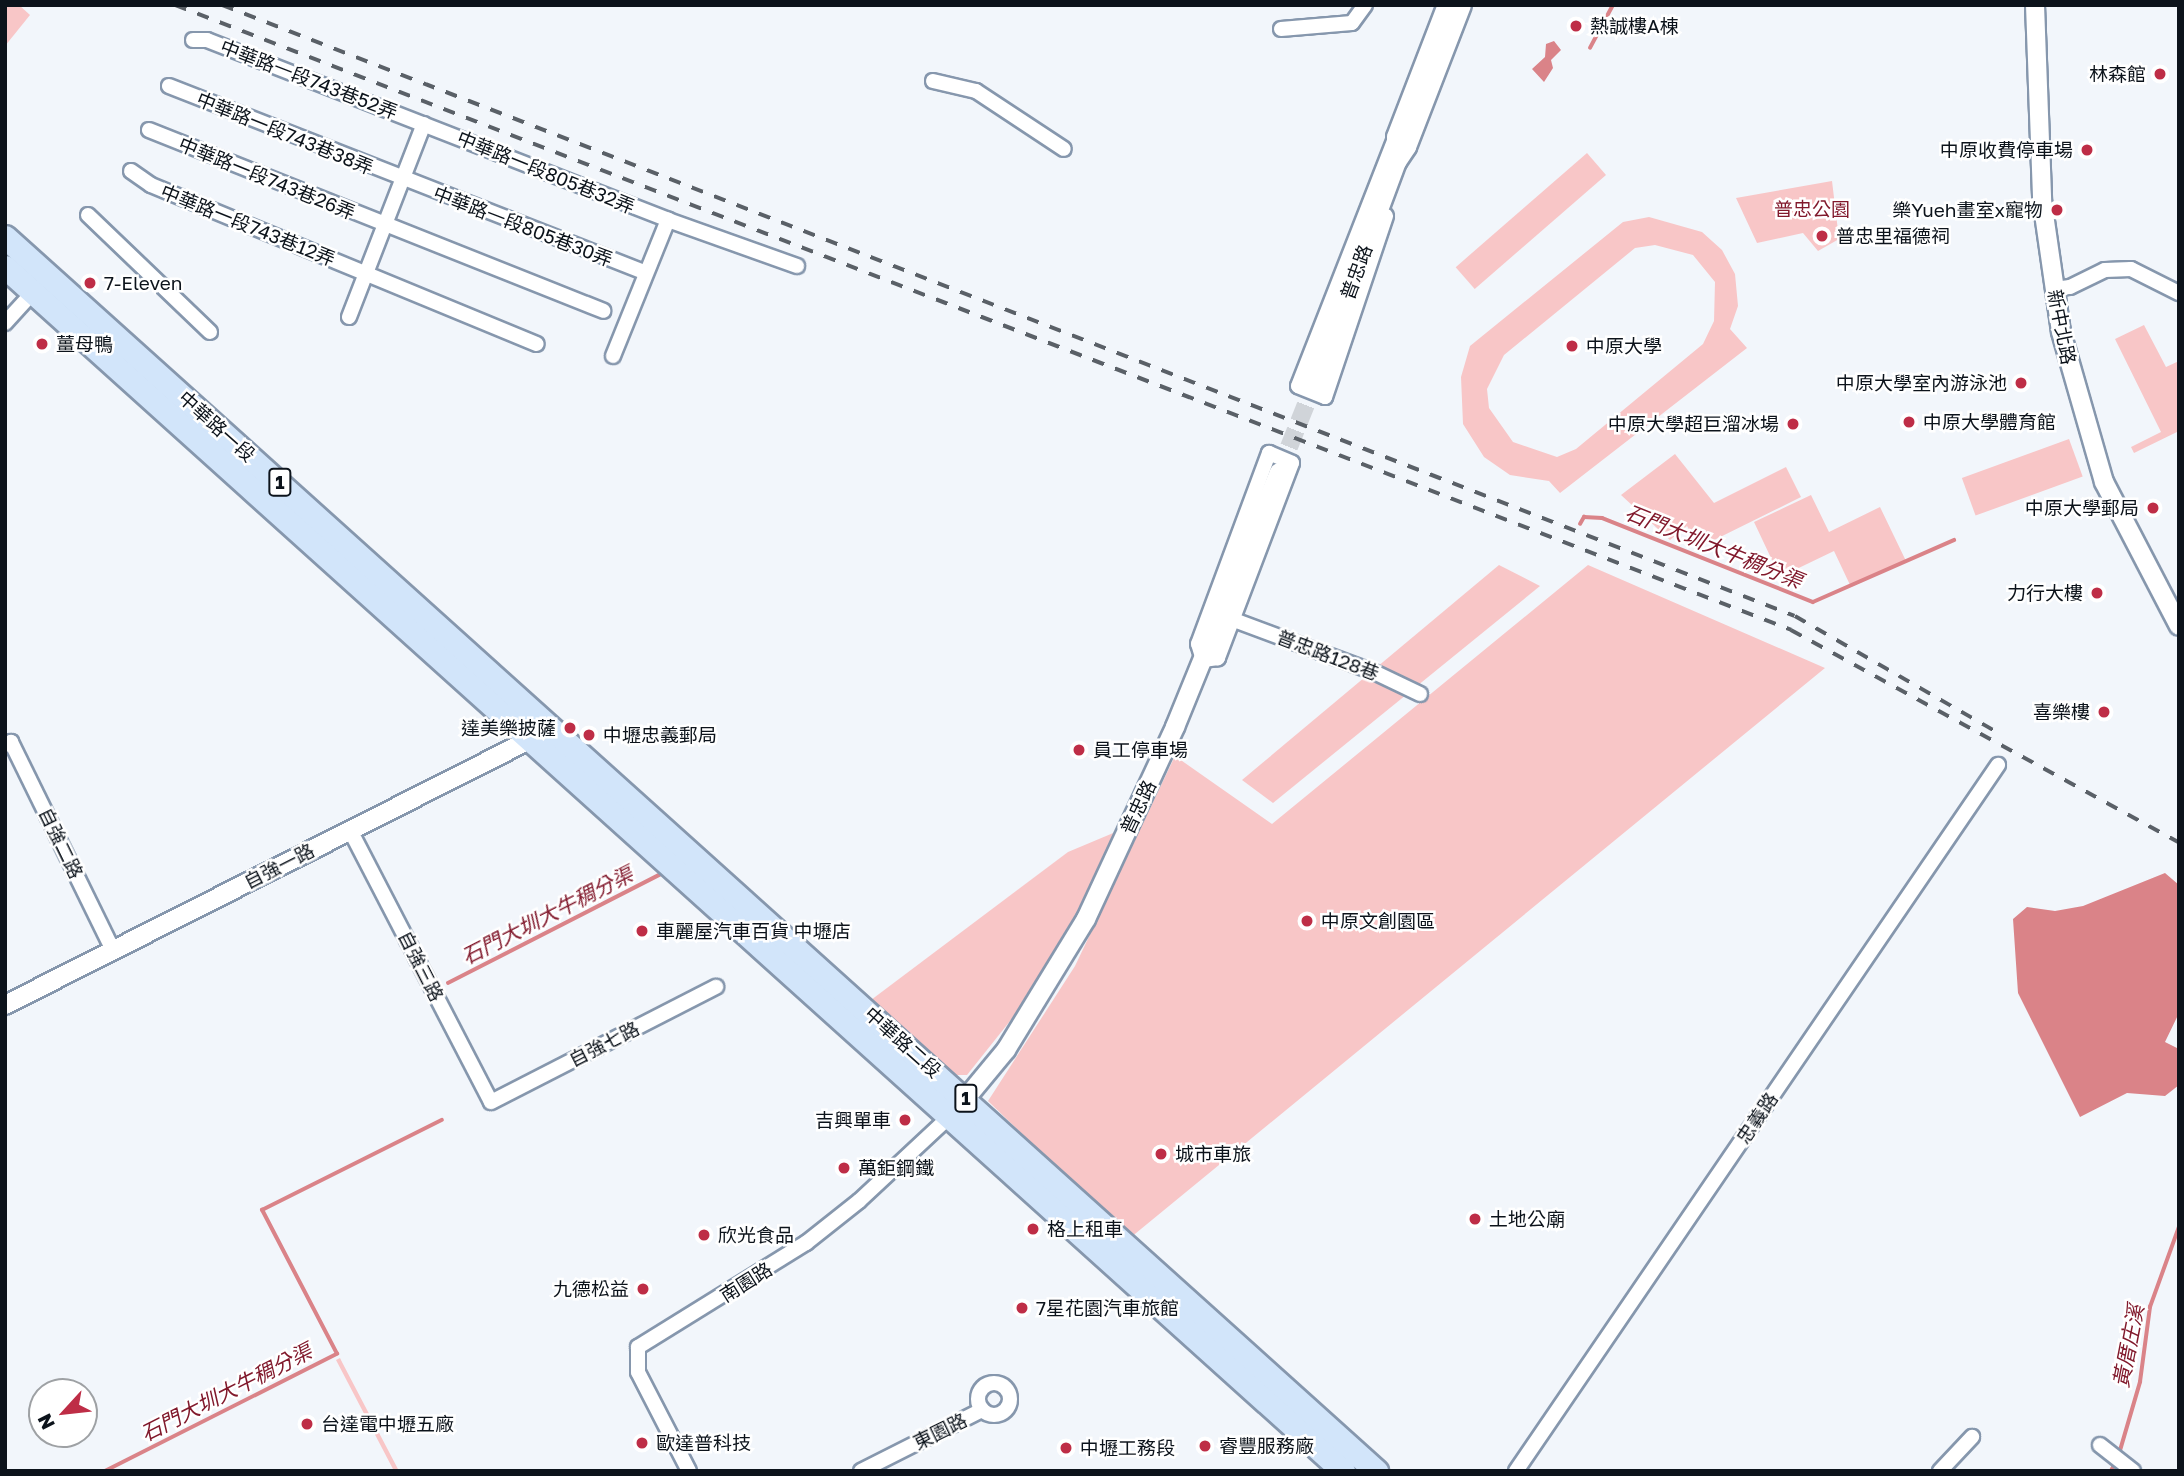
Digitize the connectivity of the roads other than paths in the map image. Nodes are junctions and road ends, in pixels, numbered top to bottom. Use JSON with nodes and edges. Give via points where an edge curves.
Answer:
{"nodes":[{"id":1,"x":1365,"y":5,"type":"edge"},
{"id":2,"x":1447,"y":5,"type":"edge"},
{"id":3,"x":1462,"y":5,"type":"edge"},
{"id":4,"x":2035,"y":5,"type":"edge"},
{"id":5,"x":1281,"y":29,"type":"dead end"},
{"id":6,"x":193,"y":40,"type":"dead end"},
{"id":7,"x":933,"y":81,"type":"dead end"},
{"id":8,"x":169,"y":86,"type":"dead end"},
{"id":9,"x":424,"y":124,"type":"junction"},
{"id":10,"x":149,"y":130,"type":"dead end"},
{"id":11,"x":1400,"y":148,"type":"junction"},
{"id":12,"x":1064,"y":149,"type":"dead end"},
{"id":13,"x":131,"y":171,"type":"dead end"},
{"id":14,"x":402,"y":179,"type":"junction"},
{"id":15,"x":88,"y":215,"type":"dead end"},
{"id":16,"x":668,"y":220,"type":"junction"},
{"id":17,"x":384,"y":225,"type":"junction"},
{"id":18,"x":5,"y":237,"type":"edge"},
{"id":19,"x":797,"y":266,"type":"dead end"},
{"id":20,"x":5,"y":267,"type":"edge"},
{"id":21,"x":643,"y":272,"type":"junction"},
{"id":22,"x":368,"y":273,"type":"junction"},
{"id":23,"x":50,"y":275,"type":"junction"},
{"id":24,"x":2055,"y":289,"type":"junction"},
{"id":25,"x":33,"y":292,"type":"junction"},
{"id":26,"x":2179,"y":293,"type":"edge"},
{"id":27,"x":603,"y":311,"type":"dead end"},
{"id":28,"x":349,"y":317,"type":"dead end"},
{"id":29,"x":5,"y":323,"type":"edge"},
{"id":30,"x":210,"y":332,"type":"dead end"},
{"id":31,"x":537,"y":344,"type":"dead end"},
{"id":32,"x":613,"y":356,"type":"dead end"},
{"id":33,"x":1315,"y":382,"type":"tunnel mouth"},
{"id":34,"x":1279,"y":472,"type":"tunnel mouth"},
{"id":35,"x":1234,"y":620,"type":"junction"},
{"id":36,"x":2179,"y":626,"type":"edge"},
{"id":37,"x":1203,"y":660,"type":"junction"},
{"id":38,"x":1420,"y":694,"type":"dead end"},
{"id":39,"x":543,"y":733,"type":"junction"},
{"id":40,"x":5,"y":745,"type":"edge"},
{"id":41,"x":1998,"y":765,"type":"dead end"},
{"id":42,"x":351,"y":830,"type":"junction"},
{"id":43,"x":113,"y":950,"type":"junction"},
{"id":44,"x":716,"y":987,"type":"dead end"},
{"id":45,"x":5,"y":1005,"type":"edge"},
{"id":46,"x":967,"y":1099,"type":"junction"},
{"id":47,"x":491,"y":1102,"type":"joint"},
{"id":48,"x":950,"y":1116,"type":"junction"},
{"id":49,"x":982,"y":1410,"type":"dead end"},
{"id":50,"x":1972,"y":1437,"type":"dead end"},
{"id":51,"x":2100,"y":1445,"type":"dead end"},
{"id":52,"x":2132,"y":1469,"type":"edge"},
{"id":53,"x":690,"y":1471,"type":"edge"},
{"id":54,"x":861,"y":1471,"type":"edge"},
{"id":55,"x":1343,"y":1471,"type":"edge"},
{"id":56,"x":1376,"y":1471,"type":"edge"},
{"id":57,"x":1516,"y":1471,"type":"edge"},
{"id":58,"x":1940,"y":1471,"type":"edge"}],
"edges":[{"from":1,"to":5,"type":"street","via":[[1352,23]]},
{"from":2,"to":11,"type":"street","name":"普忠路"},
{"from":3,"to":11,"type":"street","name":"普忠路"},
{"from":4,"to":24,"type":"street","name":"新中北路","via":[[2036,127]]},
{"from":6,"to":9,"type":"street","name":"中華路一段743巷52弄","via":[[207,40]]},
{"from":7,"to":12,"type":"street","via":[[976,91]]},
{"from":8,"to":14,"type":"street","name":"中華路一段743巷38弄"},
{"from":9,"to":14,"type":"street"},
{"from":9,"to":16,"type":"street","name":"中華路一段805巷32弄"},
{"from":10,"to":17,"type":"street","name":"中華路一段743巷26弄"},
{"from":11,"to":11,"type":"street","via":[[1298,386],[1325,397]]},
{"from":11,"to":33,"type":"street","name":"普忠路"},
{"from":13,"to":22,"type":"street","name":"中華路一段743巷12弄","via":[[150,185]]},
{"from":14,"to":17,"type":"street"},
{"from":14,"to":21,"type":"street","name":"中華路一段805巷30弄"},
{"from":15,"to":30,"type":"street"},
{"from":16,"to":19,"type":"street","name":"中華路一段805巷32弄"},
{"from":16,"to":21,"type":"street"},
{"from":17,"to":22,"type":"street"},
{"from":17,"to":27,"type":"street","name":"中華路一段743巷26弄"},
{"from":18,"to":23,"type":"main road","name":"中華路一段","number":"1"},
{"from":20,"to":25,"type":"main road","name":"中華路一段","number":"1"},
{"from":21,"to":32,"type":"street"},
{"from":22,"to":28,"type":"street"},
{"from":22,"to":31,"type":"street","name":"中華路一段743巷12弄"},
{"from":23,"to":25,"type":"street"},
{"from":23,"to":39,"type":"main road","name":"中華路一段","number":"1"},
{"from":24,"to":26,"type":"street","via":[[2105,270],[2131,269]]},
{"from":24,"to":36,"type":"street","name":"新中北路","via":[[2061,332],[2100,472]]},
{"from":25,"to":29,"type":"street"},
{"from":25,"to":39,"type":"main road","name":"中華路一段","number":"1"},
{"from":34,"to":37,"type":"street","name":"普忠路"},
{"from":35,"to":37,"type":"street","via":[[1218,659]]},
{"from":35,"to":37,"type":"street","via":[[1292,463],[1269,453],[1198,643]]},
{"from":35,"to":38,"type":"street","name":"普忠路128巷"},
{"from":37,"to":46,"type":"street","name":"普忠路","via":[[1086,919],[1046,990]]},
{"from":39,"to":42,"type":"street","name":"自強一路"},
{"from":39,"to":46,"type":"main road","name":"中華路二段","number":"1"},
{"from":39,"to":48,"type":"main road","name":"中華路二段","number":"1"},
{"from":40,"to":43,"type":"street","name":"自強二路","via":[[11,742]]},
{"from":41,"to":57,"type":"street","name":"忠義路"},
{"from":42,"to":43,"type":"street","name":"自強一路"},
{"from":42,"to":47,"type":"street","name":"自強三路"},
{"from":43,"to":45,"type":"street","name":"自強一路"},
{"from":44,"to":47,"type":"street","name":"自強七路"},
{"from":46,"to":48,"type":"street","name":"普忠路"},
{"from":46,"to":56,"type":"main road","name":"中華路二段","number":"1"},
{"from":48,"to":53,"type":"street","name":"南園路","via":[[868,1194],[806,1243],[638,1347],[638,1372]]},
{"from":48,"to":55,"type":"main road","name":"中華路二段","number":"1"},
{"from":49,"to":54,"type":"street","name":"東園路"},
{"from":50,"to":58,"type":"street"},
{"from":51,"to":52,"type":"street"}]}
